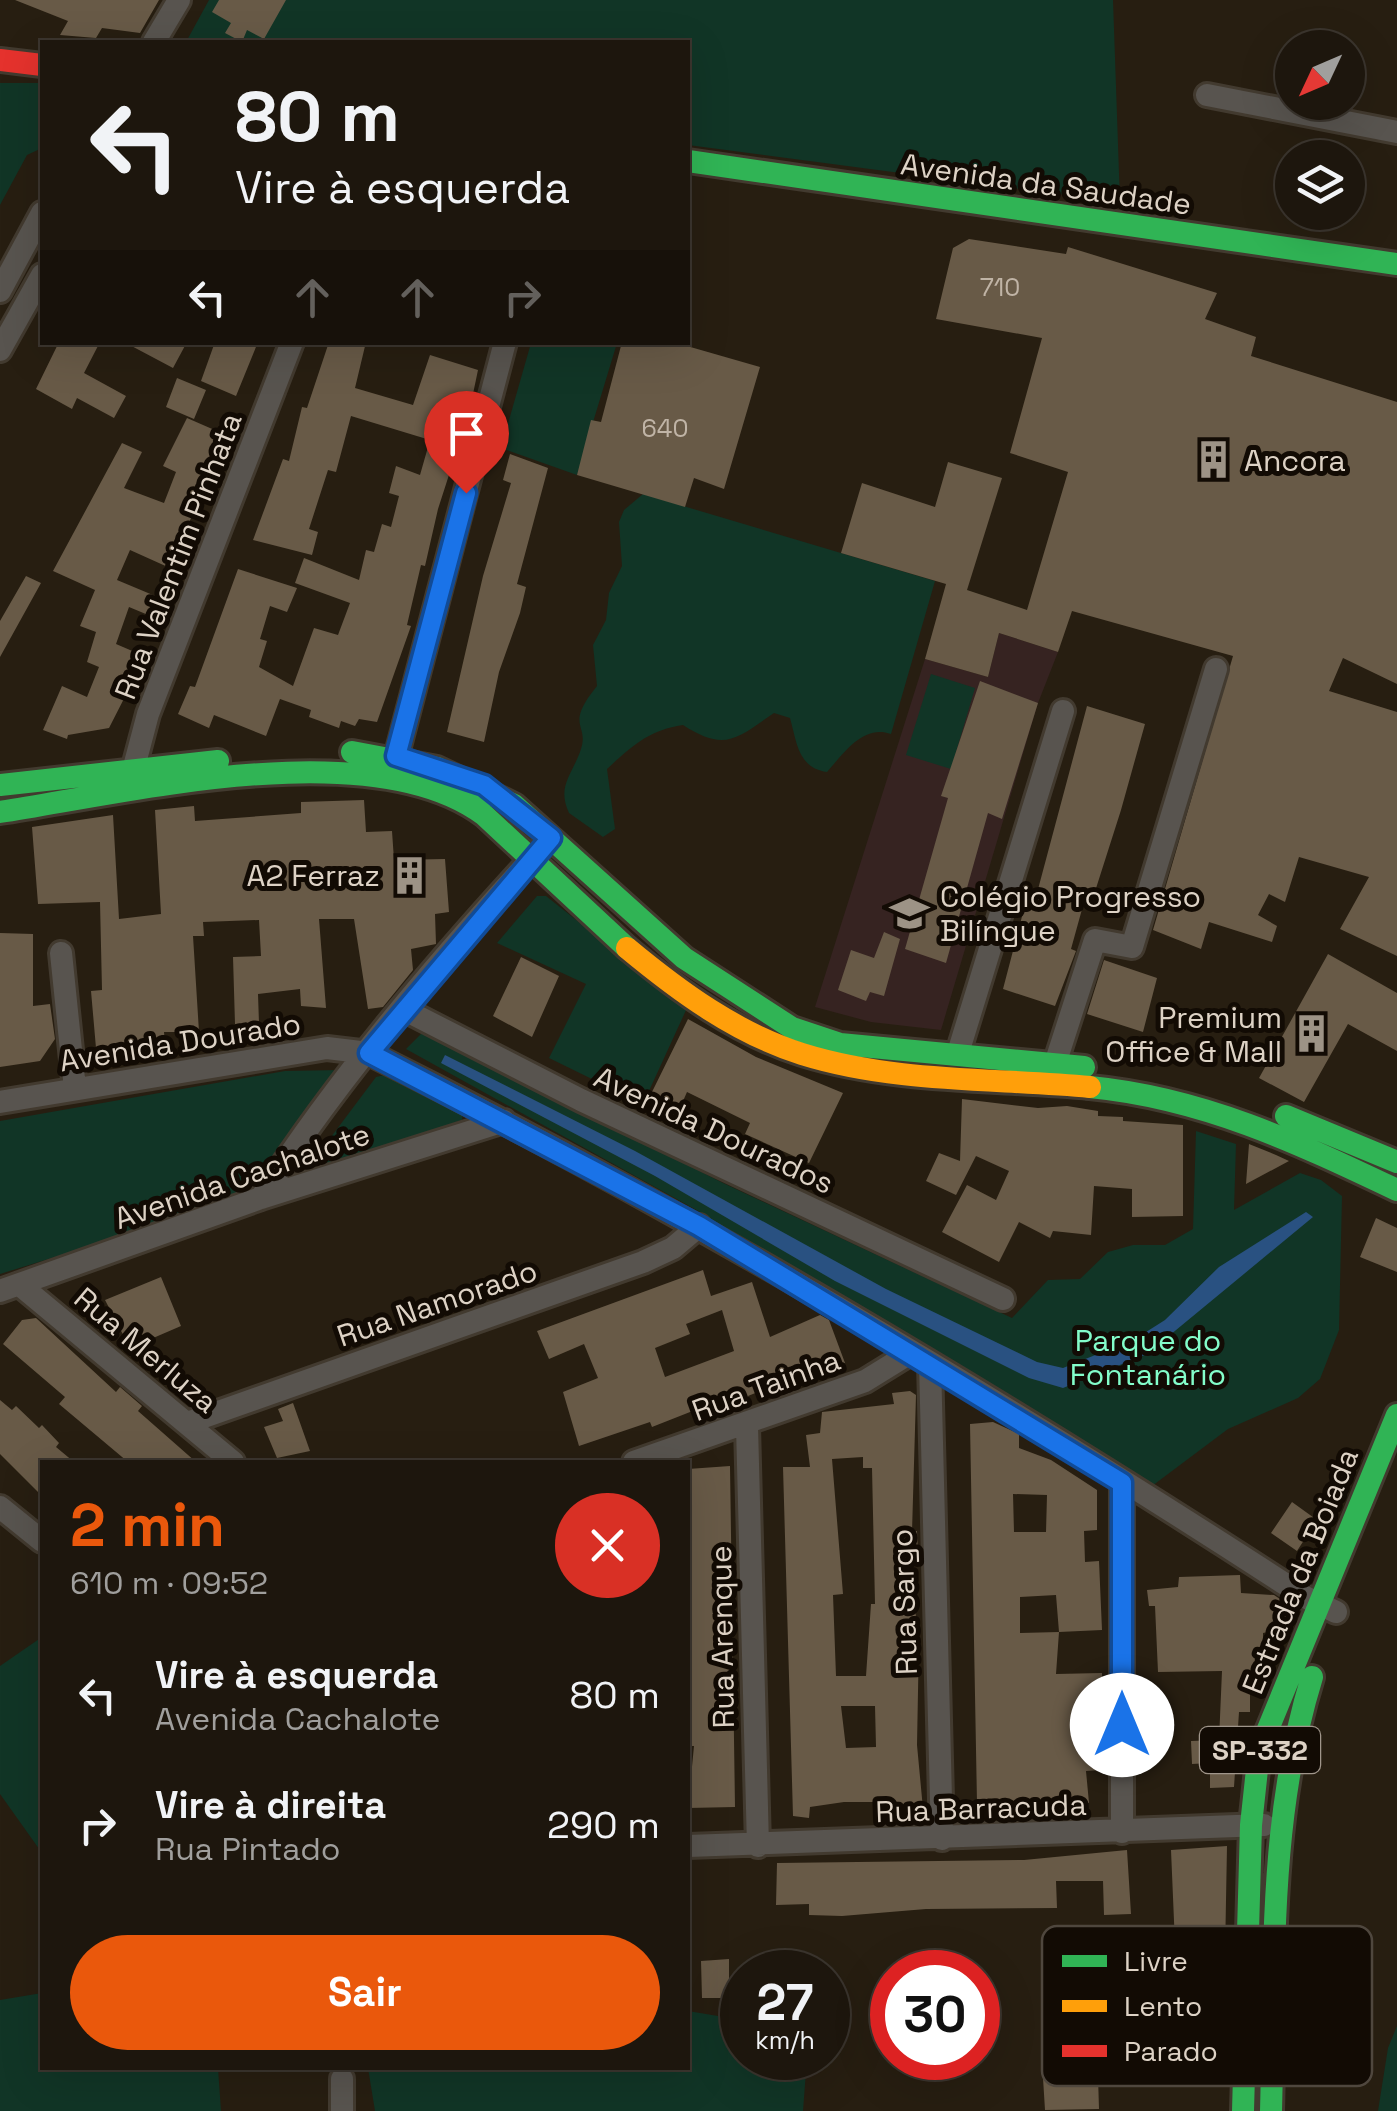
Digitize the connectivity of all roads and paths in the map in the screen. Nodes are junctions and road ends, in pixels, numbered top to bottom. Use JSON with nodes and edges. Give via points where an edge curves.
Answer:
{"nodes":[{"id":1,"x":179,"y":0,"type":"edge"},
{"id":2,"x":155,"y":40,"type":"edge"},
{"id":3,"x":0,"y":60,"type":"edge"},
{"id":4,"x":40,"y":65,"type":"edge"},
{"id":5,"x":1207,"y":95,"type":"dead end"},
{"id":6,"x":1397,"y":132,"type":"edge"},
{"id":7,"x":690,"y":161,"type":"edge"},
{"id":8,"x":40,"y":224,"type":"edge"},
{"id":9,"x":1397,"y":264,"type":"edge"},
{"id":10,"x":40,"y":279,"type":"edge"},
{"id":11,"x":0,"y":291,"type":"edge"},
{"id":12,"x":291,"y":345,"type":"edge"},
{"id":13,"x":504,"y":345,"type":"edge"},
{"id":14,"x":0,"y":350,"type":"edge"},
{"id":15,"x":1216,"y":669,"type":"dead end"},
{"id":16,"x":1063,"y":711,"type":"dead end"},
{"id":17,"x":393,"y":767,"type":"junction"},
{"id":18,"x":132,"y":769,"type":"junction"},
{"id":19,"x":0,"y":785,"type":"edge"},
{"id":20,"x":128,"y":795,"type":"junction"},
{"id":21,"x":0,"y":812,"type":"edge"},
{"id":22,"x":551,"y":838,"type":"junction"},
{"id":23,"x":530,"y":861,"type":"junction"},
{"id":24,"x":61,"y":953,"type":"dead end"},
{"id":25,"x":403,"y":1010,"type":"junction"},
{"id":26,"x":369,"y":1053,"type":"junction"},
{"id":27,"x":958,"y":1053,"type":"junction"},
{"id":28,"x":1055,"y":1064,"type":"junction"},
{"id":29,"x":75,"y":1089,"type":"junction"},
{"id":30,"x":0,"y":1102,"type":"edge"},
{"id":31,"x":504,"y":1121,"type":"junction"},
{"id":32,"x":1397,"y":1162,"type":"edge"},
{"id":33,"x":1397,"y":1190,"type":"edge"},
{"id":34,"x":261,"y":1198,"type":"junction"},
{"id":35,"x":699,"y":1226,"type":"junction"},
{"id":36,"x":10,"y":1288,"type":"edge"},
{"id":37,"x":1003,"y":1299,"type":"dead end"},
{"id":38,"x":921,"y":1358,"type":"junction"},
{"id":39,"x":1397,"y":1415,"type":"edge"},
{"id":40,"x":187,"y":1423,"type":"junction"},
{"id":41,"x":747,"y":1426,"type":"junction"},
{"id":42,"x":231,"y":1460,"type":"edge"},
{"id":43,"x":640,"y":1460,"type":"edge"},
{"id":44,"x":1397,"y":1474,"type":"edge"},
{"id":45,"x":1122,"y":1483,"type":"junction"},
{"id":46,"x":0,"y":1506,"type":"edge"},
{"id":47,"x":40,"y":1540,"type":"edge"},
{"id":48,"x":1326,"y":1607,"type":"junction"},
{"id":49,"x":1252,"y":1824,"type":"junction"},
{"id":50,"x":1277,"y":1825,"type":"junction"},
{"id":51,"x":1122,"y":1832,"type":"junction"},
{"id":52,"x":942,"y":1839,"type":"junction"},
{"id":53,"x":690,"y":1846,"type":"edge"},
{"id":54,"x":758,"y":1846,"type":"junction"},
{"id":55,"x":1249,"y":1926,"type":"edge"},
{"id":56,"x":1275,"y":1926,"type":"edge"},
{"id":57,"x":342,"y":2079,"type":"dead end"},
{"id":58,"x":1244,"y":2086,"type":"edge"},
{"id":59,"x":1272,"y":2086,"type":"edge"},
{"id":60,"x":342,"y":2111,"type":"edge"},
{"id":61,"x":1243,"y":2111,"type":"edge"},
{"id":62,"x":1271,"y":2111,"type":"edge"}],
"edges":[{"from":1,"to":2,"type":"street"},
{"from":3,"to":4,"type":"main road"},
{"from":5,"to":6,"type":"street"},
{"from":7,"to":9,"type":"main road","name":"Avenida da Saudade"},
{"from":8,"to":11,"type":"street"},
{"from":10,"to":14,"type":"street"},
{"from":12,"to":18,"type":"street","name":"Rua Valentim Pinhata"},
{"from":13,"to":17,"type":"street"},
{"from":15,"to":28,"type":"street","via":[[1132,947],[1095,940]]},
{"from":16,"to":27,"type":"street"},
{"from":17,"to":18,"type":"main road","via":[[338,752]]},
{"from":17,"to":20,"type":"main road"},
{"from":17,"to":22,"type":"main road","via":[[484,785]]},
{"from":17,"to":23,"type":"main road","via":[[467,803]]},
{"from":18,"to":19,"type":"main road"},
{"from":18,"to":20,"type":"street","name":"Rua Valentim Pinhata"},
{"from":20,"to":21,"type":"main road"},
{"from":22,"to":23,"type":"street"},
{"from":22,"to":27,"type":"main road","via":[[684,958],[792,1028],[840,1044]]},
{"from":23,"to":25,"type":"street"},
{"from":23,"to":33,"type":"main road","via":[[679,990],[764,1041],[855,1067],[1164,1097],[1268,1129]]},
{"from":24,"to":29,"type":"street"},
{"from":25,"to":26,"type":"street"},
{"from":25,"to":37,"type":"street","name":"Avenida Dourados"},
{"from":26,"to":29,"type":"street","name":"Avenida Dourado","via":[[327,1048]]},
{"from":26,"to":31,"type":"street"},
{"from":26,"to":34,"type":"street"},
{"from":27,"to":28,"type":"main road"},
{"from":28,"to":32,"type":"main road","via":[[1163,1076],[1212,1089]]},
{"from":29,"to":30,"type":"street","name":"Avenida Dourado"},
{"from":31,"to":34,"type":"street","name":"Avenida Cachalote"},
{"from":31,"to":35,"type":"street"},
{"from":34,"to":36,"type":"street","name":"Avenida Cachalote"},
{"from":35,"to":38,"type":"street"},
{"from":35,"to":40,"type":"street","name":"Rua Namorado","via":[[643,1262]]},
{"from":36,"to":40,"type":"street","name":"Rua Merluza"},
{"from":38,"to":41,"type":"street","name":"Rua Tainha"},
{"from":38,"to":45,"type":"street"},
{"from":38,"to":52,"type":"street","name":"Rua Sargo"},
{"from":39,"to":48,"type":"main road","name":"Estrada da Boiada","number":"SP-332"},
{"from":40,"to":42,"type":"street","name":"Rua Merluza"},
{"from":41,"to":43,"type":"street","name":"Rua Tainha"},
{"from":41,"to":54,"type":"street","name":"Rua Arenque"},
{"from":44,"to":48,"type":"main road","name":"Estrada da Boiada","number":"SP-332"},
{"from":45,"to":48,"type":"street"},
{"from":45,"to":51,"type":"street"},
{"from":46,"to":47,"type":"street"},
{"from":48,"to":49,"type":"main road","name":"Estrada da Boiada","number":"SP-332","via":[[1260,1751]]},
{"from":48,"to":50,"type":"main road","name":"Estrada da Boiada","number":"SP-332","via":[[1284,1764]]},
{"from":49,"to":50,"type":"street","name":"Rua Barracuda"},
{"from":49,"to":51,"type":"street","name":"Rua Barracuda"},
{"from":49,"to":55,"type":"main road","name":"Estrada da Boiada","number":"SP-332"},
{"from":50,"to":56,"type":"main road","name":"Estrada da Boiada","number":"SP-332"},
{"from":51,"to":52,"type":"street","name":"Rua Barracuda"},
{"from":52,"to":54,"type":"street","name":"Rua Barracuda"},
{"from":53,"to":54,"type":"street","name":"Rua Barracuda"},
{"from":57,"to":60,"type":"street"},
{"from":58,"to":61,"type":"main road","name":"Estrada da Boiada","number":"SP-332"},
{"from":59,"to":62,"type":"main road","name":"Estrada da Boiada","number":"SP-332"}]}
